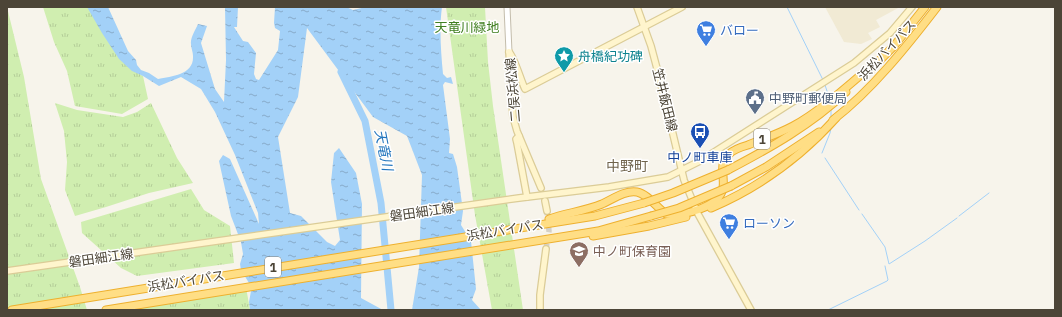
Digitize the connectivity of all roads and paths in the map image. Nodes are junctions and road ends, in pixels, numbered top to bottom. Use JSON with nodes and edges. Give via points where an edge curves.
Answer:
{"nodes":[{"id":1,"x":507,"y":7,"type":"edge"},
{"id":2,"x":637,"y":7,"type":"edge"},
{"id":3,"x":682,"y":7,"type":"edge"},
{"id":4,"x":912,"y":7,"type":"edge"},
{"id":5,"x":925,"y":7,"type":"edge"},
{"id":6,"x":937,"y":7,"type":"edge"},
{"id":7,"x":942,"y":7,"type":"edge"},
{"id":8,"x":644,"y":27,"type":"junction"},
{"id":9,"x":509,"y":52,"type":"junction"},
{"id":10,"x":899,"y":55,"type":"junction"},
{"id":11,"x":854,"y":82,"type":"junction"},
{"id":12,"x":836,"y":118,"type":"junction"},
{"id":13,"x":519,"y":136,"type":"junction"},
{"id":14,"x":682,"y":171,"type":"junction"},
{"id":15,"x":540,"y":188,"type":"dead end"},
{"id":16,"x":527,"y":197,"type":"junction"},
{"id":17,"x":545,"y":201,"type":"dead end"},
{"id":18,"x":548,"y":211,"type":"tunnel mouth"},
{"id":19,"x":697,"y":212,"type":"junction"},
{"id":20,"x":524,"y":227,"type":"junction"},
{"id":21,"x":523,"y":243,"type":"junction"},
{"id":22,"x":546,"y":249,"type":"tunnel mouth"},
{"id":23,"x":9,"y":271,"type":"edge"},
{"id":24,"x":7,"y":308,"type":"edge"},
{"id":25,"x":22,"y":308,"type":"junction"},
{"id":26,"x":12,"y":310,"type":"edge"},
{"id":27,"x":106,"y":310,"type":"edge"},
{"id":28,"x":540,"y":310,"type":"edge"},
{"id":29,"x":750,"y":310,"type":"edge"}],
"edges":[{"from":1,"to":9,"type":"street"},
{"from":2,"to":8,"type":"main road","name":"笠井飯田線"},
{"from":3,"to":8,"type":"main road"},
{"from":4,"to":14,"type":"main road","name":"磐田細江線","via":[[890,33],[854,63]]},
{"from":5,"to":11,"type":"highway","name":"浜松バイパス","number":"1","via":[[894,46]]},
{"from":6,"to":10,"type":"highway","name":"浜松バイパス","number":"1"},
{"from":7,"to":10,"type":"highway","via":[[908,49]]},
{"from":8,"to":9,"type":"main road","name":"二俣浜松線","via":[[525,89]]},
{"from":8,"to":14,"type":"main road","name":"笠井飯田線","via":[[659,76]]},
{"from":9,"to":13,"type":"main road","name":"二俣浜松線","via":[[513,117]]},
{"from":10,"to":12,"type":"highway","name":"浜松バイパス","number":"1"},
{"from":11,"to":19,"type":"highway","number":"1","via":[[801,121],[730,153],[723,163],[721,196]]},
{"from":11,"to":20,"type":"highway","name":"浜松バイパス","number":"1","bridge":true,"via":[[830,107],[758,155],[728,170],[644,203],[594,216]]},
{"from":12,"to":19,"type":"highway","number":"1","via":[[799,155],[757,185],[730,200]]},
{"from":12,"to":21,"type":"highway","name":"浜松バイパス","number":"1","bridge":true,"via":[[766,167],[731,186],[679,208],[598,230]]},
{"from":13,"to":15,"type":"main road","name":"二俣浜松線"},
{"from":13,"to":16,"type":"main road","name":"二俣浜松線","via":[[516,139]]},
{"from":14,"to":16,"type":"main road","name":"磐田細江線","via":[[658,179]]},
{"from":14,"to":19,"type":"main road"},
{"from":16,"to":23,"type":"main road","name":"磐田細江線"},
{"from":17,"to":18,"type":"main road"},
{"from":19,"to":20,"type":"highway","number":"1","via":[[666,214],[643,194],[630,192],[602,204]]},
{"from":19,"to":21,"type":"highway","number":"1","via":[[605,234]]},
{"from":19,"to":29,"type":"main road"},
{"from":20,"to":25,"type":"highway","name":"浜松バイパス","number":"1"},
{"from":21,"to":27,"type":"highway","name":"浜松バイパス","number":"1"},
{"from":22,"to":28,"type":"main road"},
{"from":24,"to":25,"type":"highway","number":"1"},
{"from":25,"to":26,"type":"highway","number":"1"}]}
